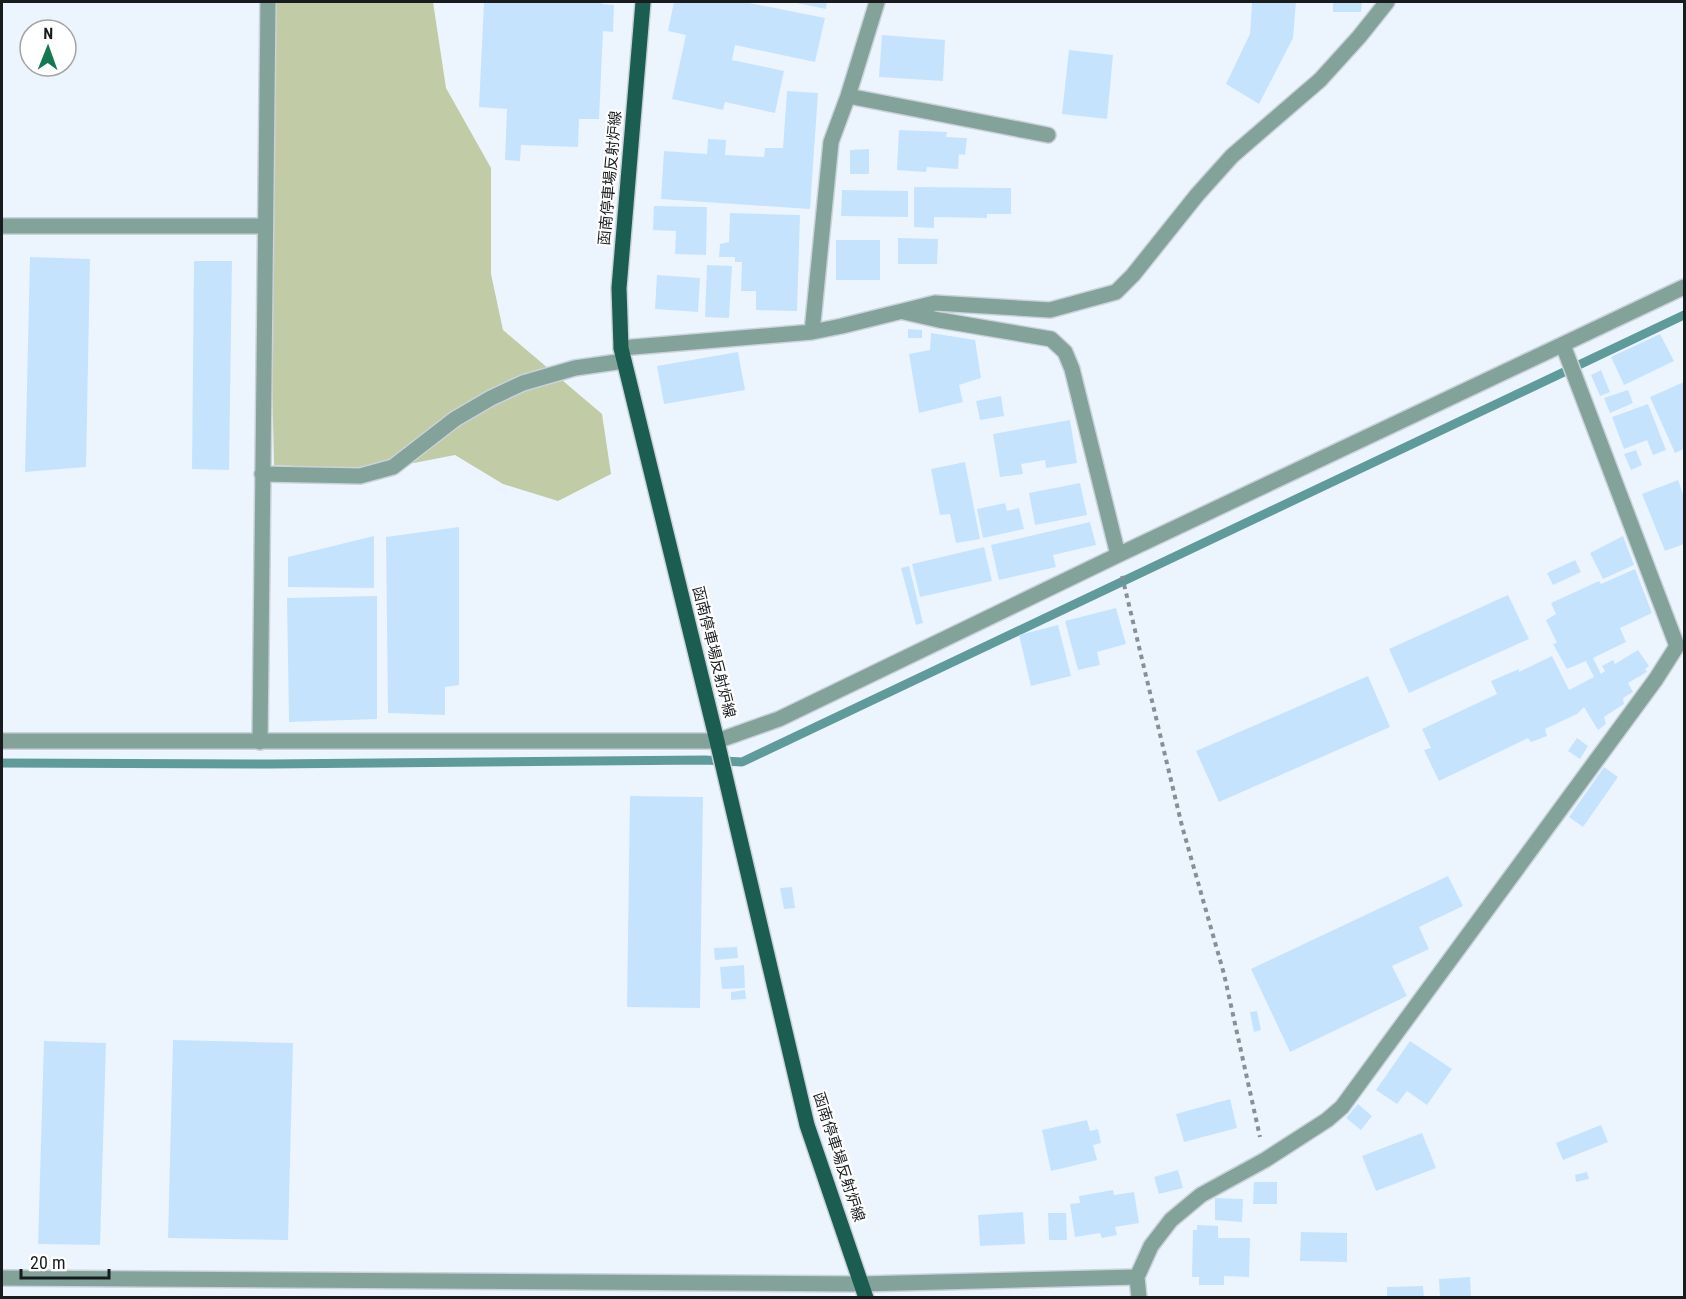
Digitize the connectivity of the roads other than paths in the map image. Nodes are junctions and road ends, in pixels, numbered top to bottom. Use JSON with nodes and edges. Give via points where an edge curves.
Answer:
{"nodes":[{"id":1,"x":268,"y":2,"type":"edge"},
{"id":2,"x":643,"y":2,"type":"edge"},
{"id":3,"x":877,"y":2,"type":"edge"},
{"id":4,"x":1387,"y":2,"type":"edge"},
{"id":5,"x":848,"y":96,"type":"junction"},
{"id":6,"x":1048,"y":135,"type":"dead end"},
{"id":7,"x":2,"y":226,"type":"edge"},
{"id":8,"x":265,"y":226,"type":"junction"},
{"id":9,"x":1684,"y":287,"type":"edge"},
{"id":10,"x":904,"y":311,"type":"junction"},
{"id":11,"x":812,"y":332,"type":"junction"},
{"id":12,"x":1563,"y":345,"type":"junction"},
{"id":13,"x":623,"y":354,"type":"junction"},
{"id":14,"x":262,"y":474,"type":"junction"},
{"id":15,"x":1118,"y":555,"type":"junction"},
{"id":16,"x":1681,"y":645,"type":"edge"},
{"id":17,"x":2,"y":741,"type":"edge"},
{"id":18,"x":260,"y":742,"type":"junction"},
{"id":19,"x":718,"y":744,"type":"junction"},
{"id":20,"x":1137,"y":1277,"type":"junction"},
{"id":21,"x":2,"y":1278,"type":"edge"},
{"id":22,"x":864,"y":1291,"type":"edge"},
{"id":23,"x":1139,"y":1298,"type":"edge"}],
"edges":[{"from":1,"to":8,"type":"street"},
{"from":2,"to":13,"type":"main road","name":"函南停車場反射炉線","via":[[619,288]]},
{"from":3,"to":5,"type":"street"},
{"from":4,"to":10,"type":"street","via":[[1320,80],[1232,156],[1116,292],[1050,310],[935,303]]},
{"from":5,"to":6,"type":"street"},
{"from":5,"to":11,"type":"street","via":[[831,142]]},
{"from":7,"to":8,"type":"street"},
{"from":8,"to":14,"type":"street"},
{"from":9,"to":12,"type":"street"},
{"from":10,"to":11,"type":"street"},
{"from":10,"to":15,"type":"street","via":[[1050,339],[1065,352]]},
{"from":11,"to":13,"type":"street"},
{"from":12,"to":15,"type":"street"},
{"from":12,"to":16,"type":"street"},
{"from":13,"to":14,"type":"street","via":[[523,383],[491,398],[455,419],[393,467],[360,476]]},
{"from":13,"to":19,"type":"main road","name":"函南停車場反射炉線"},
{"from":14,"to":18,"type":"street"},
{"from":15,"to":19,"type":"street","via":[[779,719]]},
{"from":16,"to":20,"type":"street","via":[[1342,1107],[1265,1160],[1201,1195],[1171,1220]]},
{"from":17,"to":18,"type":"street"},
{"from":18,"to":19,"type":"street"},
{"from":19,"to":22,"type":"main road","name":"函南停車場反射炉線","via":[[807,1125]]},
{"from":20,"to":22,"type":"street"},
{"from":20,"to":23,"type":"street"},
{"from":21,"to":22,"type":"street"}]}
